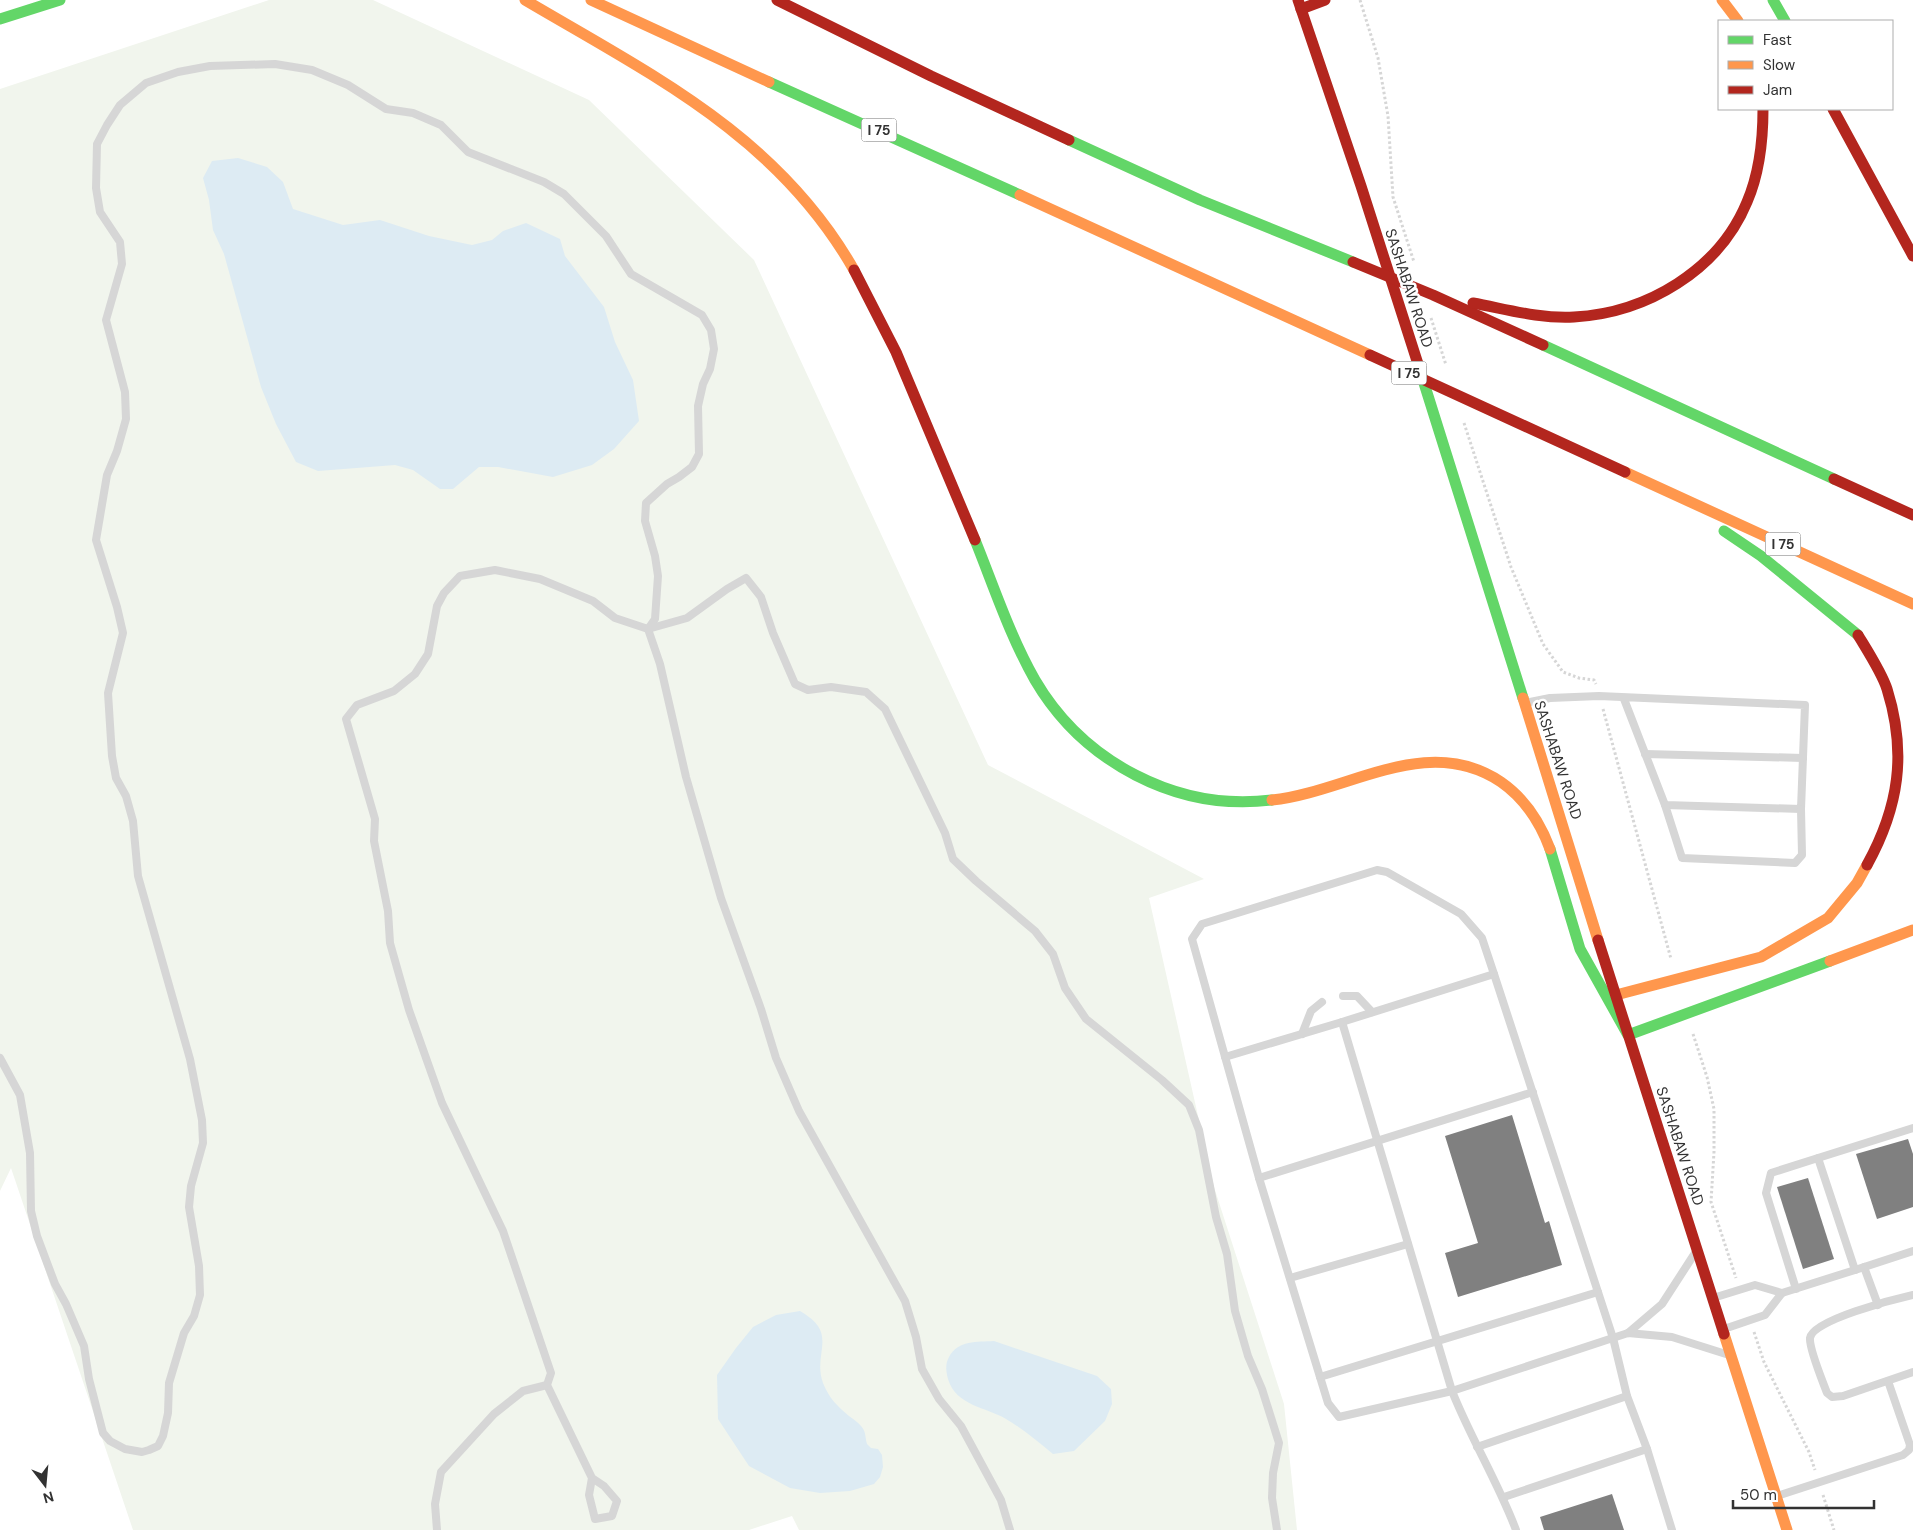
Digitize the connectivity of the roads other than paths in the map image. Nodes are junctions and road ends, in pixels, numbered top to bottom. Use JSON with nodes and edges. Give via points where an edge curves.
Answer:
{"nodes":[{"id":1,"x":60,"y":0,"type":"edge"},
{"id":2,"x":525,"y":0,"type":"edge"},
{"id":3,"x":591,"y":0,"type":"edge"},
{"id":4,"x":777,"y":0,"type":"edge"},
{"id":5,"x":1325,"y":0,"type":"edge"},
{"id":6,"x":1722,"y":0,"type":"edge"},
{"id":7,"x":1773,"y":0,"type":"edge"},
{"id":8,"x":1300,"y":5,"type":"edge"},
{"id":9,"x":0,"y":19,"type":"edge"},
{"id":10,"x":1737,"y":20,"type":"edge"},
{"id":11,"x":1784,"y":20,"type":"edge"},
{"id":12,"x":1763,"y":110,"type":"edge"},
{"id":13,"x":1834,"y":110,"type":"edge"},
{"id":14,"x":1913,"y":256,"type":"edge"},
{"id":15,"x":1433,"y":295,"type":"junction"},
{"id":16,"x":1652,"y":485,"type":"junction"},
{"id":17,"x":1913,"y":515,"type":"edge"},
{"id":18,"x":1913,"y":604,"type":"edge"},
{"id":19,"x":648,"y":629,"type":"junction"},
{"id":20,"x":1624,"y":698,"type":"junction"},
{"id":21,"x":1524,"y":703,"type":"junction"},
{"id":22,"x":1645,"y":754,"type":"junction"},
{"id":23,"x":1803,"y":758,"type":"junction"},
{"id":24,"x":1665,"y":805,"type":"junction"},
{"id":25,"x":1801,"y":809,"type":"junction"},
{"id":26,"x":1913,"y":930,"type":"edge"},
{"id":27,"x":1494,"y":974,"type":"junction"},
{"id":28,"x":1616,"y":995,"type":"junction"},
{"id":29,"x":1343,"y":996,"type":"dead end"},
{"id":30,"x":1322,"y":1002,"type":"dead end"},
{"id":31,"x":1372,"y":1012,"type":"junction"},
{"id":32,"x":1342,"y":1022,"type":"junction"},
{"id":33,"x":1302,"y":1034,"type":"junction"},
{"id":34,"x":1628,"y":1035,"type":"junction"},
{"id":35,"x":1225,"y":1057,"type":"junction"},
{"id":36,"x":0,"y":1058,"type":"edge"},
{"id":37,"x":1533,"y":1092,"type":"junction"},
{"id":38,"x":1913,"y":1128,"type":"edge"},
{"id":39,"x":1376,"y":1140,"type":"junction"},
{"id":40,"x":1818,"y":1158,"type":"junction"},
{"id":41,"x":1259,"y":1178,"type":"junction"},
{"id":42,"x":1408,"y":1244,"type":"junction"},
{"id":43,"x":1697,"y":1251,"type":"junction"},
{"id":44,"x":1913,"y":1251,"type":"edge"},
{"id":45,"x":1864,"y":1267,"type":"junction"},
{"id":46,"x":1855,"y":1270,"type":"junction"},
{"id":47,"x":1290,"y":1278,"type":"junction"},
{"id":48,"x":1796,"y":1289,"type":"junction"},
{"id":49,"x":1598,"y":1292,"type":"junction"},
{"id":50,"x":1782,"y":1293,"type":"junction"},
{"id":51,"x":1913,"y":1295,"type":"edge"},
{"id":52,"x":1712,"y":1298,"type":"junction"},
{"id":53,"x":1878,"y":1305,"type":"junction"},
{"id":54,"x":1722,"y":1330,"type":"junction"},
{"id":55,"x":1628,"y":1333,"type":"junction"},
{"id":56,"x":1613,"y":1338,"type":"junction"},
{"id":57,"x":1437,"y":1341,"type":"junction"},
{"id":58,"x":1730,"y":1355,"type":"junction"},
{"id":59,"x":1913,"y":1372,"type":"edge"},
{"id":60,"x":1320,"y":1377,"type":"junction"},
{"id":61,"x":1888,"y":1381,"type":"junction"},
{"id":62,"x":547,"y":1385,"type":"junction"},
{"id":63,"x":1452,"y":1391,"type":"junction"},
{"id":64,"x":1627,"y":1396,"type":"junction"},
{"id":65,"x":1477,"y":1447,"type":"junction"},
{"id":66,"x":1647,"y":1449,"type":"junction"},
{"id":67,"x":592,"y":1478,"type":"junction"},
{"id":68,"x":1776,"y":1496,"type":"junction"},
{"id":69,"x":1504,"y":1498,"type":"junction"},
{"id":70,"x":437,"y":1530,"type":"edge"},
{"id":71,"x":1010,"y":1530,"type":"edge"},
{"id":72,"x":1277,"y":1530,"type":"edge"},
{"id":73,"x":1516,"y":1530,"type":"edge"},
{"id":74,"x":1672,"y":1530,"type":"edge"},
{"id":75,"x":1787,"y":1530,"type":"edge"}],
"edges":[{"from":1,"to":9,"type":"main road"},
{"from":2,"to":34,"type":"main road","via":[[655,74],[713,115],[791,185],[827,228],[872,303],[903,367],[1022,655],[1051,705],[1079,737],[1118,766],[1150,783],[1180,794],[1220,801],[1282,800],[1422,762],[1455,762],[1488,773],[1521,799],[1541,828],[1581,950]]},
{"from":3,"to":16,"type":"main road","number":"I 75"},
{"from":4,"to":15,"type":"main road","via":[[931,76],[1200,200]]},
{"from":5,"to":8,"type":"main road"},
{"from":6,"to":10,"type":"main road"},
{"from":7,"to":11,"type":"main road"},
{"from":8,"to":21,"type":"main road","name":"SASHABAW ROAD","via":[[1361,186]]},
{"from":12,"to":15,"type":"main road","via":[[1764,137],[1758,167],[1734,228],[1715,253],[1688,277],[1659,295],[1636,306],[1575,317],[1548,317]]},
{"from":13,"to":14,"type":"main road"},
{"from":15,"to":17,"type":"main road"},
{"from":16,"to":18,"type":"main road","number":"I 75"},
{"from":16,"to":28,"type":"main road","via":[[1761,556],[1857,633],[1887,687],[1898,739],[1897,785],[1881,839],[1856,883],[1828,918],[1761,957]]},
{"from":19,"to":36,"type":"lane","via":[[655,619],[658,576],[645,520],[646,503],[692,467],[699,454],[698,406],[714,349],[711,330],[702,315],[631,274],[606,236],[564,194],[544,182],[468,152],[441,125],[413,113],[386,109],[348,85],[312,70],[275,64],[210,66],[146,82],[120,105],[98,144],[96,188],[100,212],[120,242],[122,264],[106,320],[125,392],[126,419],[107,475],[96,540],[123,633],[108,693],[112,756],[116,778],[126,796],[133,821],[138,876],[190,1059],[202,1120],[203,1143],[191,1186],[189,1207],[199,1266],[200,1295],[169,1383],[163,1436],[158,1446],[150,1450],[125,1449],[103,1433],[84,1346],[37,1236],[31,1211],[30,1153],[20,1095]]},
{"from":19,"to":62,"type":"lane","via":[[615,618],[593,601],[540,580],[495,570],[460,576],[437,606],[428,654],[415,674],[394,691],[357,705],[346,719],[375,819],[374,841],[388,911],[390,943],[409,1010],[442,1103],[503,1231],[551,1372]]},
{"from":19,"to":71,"type":"lane","via":[[721,898],[762,1009],[776,1058],[804,1119],[905,1301],[922,1369],[939,1399],[961,1426],[1001,1500]]},
{"from":19,"to":72,"type":"lane","via":[[687,618],[746,578],[761,596],[795,684],[808,690],[831,687],[866,692],[884,709],[945,833],[953,859],[1035,931],[1053,954],[1065,988],[1086,1019],[1189,1105],[1199,1130],[1216,1217],[1227,1254],[1235,1311],[1279,1443],[1272,1498]]},
{"from":20,"to":21,"type":"lane","via":[[1550,698]]},
{"from":20,"to":22,"type":"lane"},
{"from":20,"to":23,"type":"lane","via":[[1805,705]]},
{"from":21,"to":28,"type":"main road","name":"SASHABAW ROAD"},
{"from":22,"to":23,"type":"lane"},
{"from":22,"to":24,"type":"lane"},
{"from":23,"to":25,"type":"lane"},
{"from":24,"to":25,"type":"lane"},
{"from":24,"to":25,"type":"lane","via":[[1682,858],[1795,863],[1802,856]]},
{"from":26,"to":34,"type":"main road"},
{"from":27,"to":31,"type":"lane"},
{"from":27,"to":35,"type":"lane","via":[[1482,938],[1461,914],[1387,872],[1377,870],[1202,924],[1192,939]]},
{"from":27,"to":37,"type":"lane"},
{"from":28,"to":34,"type":"main road","name":"SASHABAW ROAD"},
{"from":29,"to":31,"type":"lane","via":[[1357,996]]},
{"from":30,"to":33,"type":"lane","via":[[1311,1011]]},
{"from":31,"to":32,"type":"lane"},
{"from":32,"to":33,"type":"lane"},
{"from":32,"to":39,"type":"lane"},
{"from":33,"to":35,"type":"lane"},
{"from":34,"to":43,"type":"main road","name":"SASHABAW ROAD"},
{"from":35,"to":41,"type":"lane"},
{"from":37,"to":39,"type":"lane"},
{"from":37,"to":49,"type":"lane"},
{"from":38,"to":40,"type":"lane"},
{"from":39,"to":41,"type":"lane"},
{"from":39,"to":42,"type":"lane"},
{"from":40,"to":46,"type":"lane"},
{"from":40,"to":48,"type":"lane","via":[[1771,1173],[1766,1193]]},
{"from":41,"to":47,"type":"lane"},
{"from":42,"to":47,"type":"lane"},
{"from":42,"to":57,"type":"lane"},
{"from":43,"to":52,"type":"main road","name":"SASHABAW ROAD"},
{"from":43,"to":55,"type":"lane","via":[[1662,1304]]},
{"from":44,"to":45,"type":"lane"},
{"from":45,"to":46,"type":"lane"},
{"from":45,"to":53,"type":"lane"},
{"from":46,"to":48,"type":"lane"},
{"from":47,"to":60,"type":"lane"},
{"from":48,"to":50,"type":"lane"},
{"from":49,"to":56,"type":"lane"},
{"from":49,"to":57,"type":"lane"},
{"from":50,"to":52,"type":"lane","via":[[1755,1285]]},
{"from":50,"to":54,"type":"lane","via":[[1765,1315]]},
{"from":51,"to":53,"type":"lane"},
{"from":52,"to":54,"type":"main road","name":"SASHABAW ROAD"},
{"from":53,"to":61,"type":"lane","via":[[1828,1321],[1814,1330],[1810,1338],[1827,1393],[1832,1397]]},
{"from":54,"to":58,"type":"main road","name":"SASHABAW ROAD"},
{"from":55,"to":56,"type":"lane"},
{"from":55,"to":58,"type":"lane","via":[[1672,1337]]},
{"from":56,"to":63,"type":"lane"},
{"from":56,"to":64,"type":"lane"},
{"from":57,"to":60,"type":"lane"},
{"from":57,"to":63,"type":"lane"},
{"from":58,"to":68,"type":"main road","name":"SASHABAW ROAD"},
{"from":59,"to":61,"type":"lane"},
{"from":60,"to":63,"type":"lane","via":[[1328,1403],[1339,1417]]},
{"from":61,"to":68,"type":"lane","via":[[1909,1450]]},
{"from":62,"to":67,"type":"lane"},
{"from":62,"to":70,"type":"lane","via":[[523,1392],[494,1414],[440,1472],[435,1504]]},
{"from":63,"to":65,"type":"lane"},
{"from":64,"to":65,"type":"lane"},
{"from":64,"to":66,"type":"lane"},
{"from":65,"to":69,"type":"lane"},
{"from":66,"to":69,"type":"lane"},
{"from":66,"to":74,"type":"lane"},
{"from":67,"to":67,"type":"lane","via":[[589,1495],[595,1519],[612,1516],[617,1501]]},
{"from":68,"to":75,"type":"main road","name":"SASHABAW ROAD"},
{"from":69,"to":73,"type":"lane"}]}
